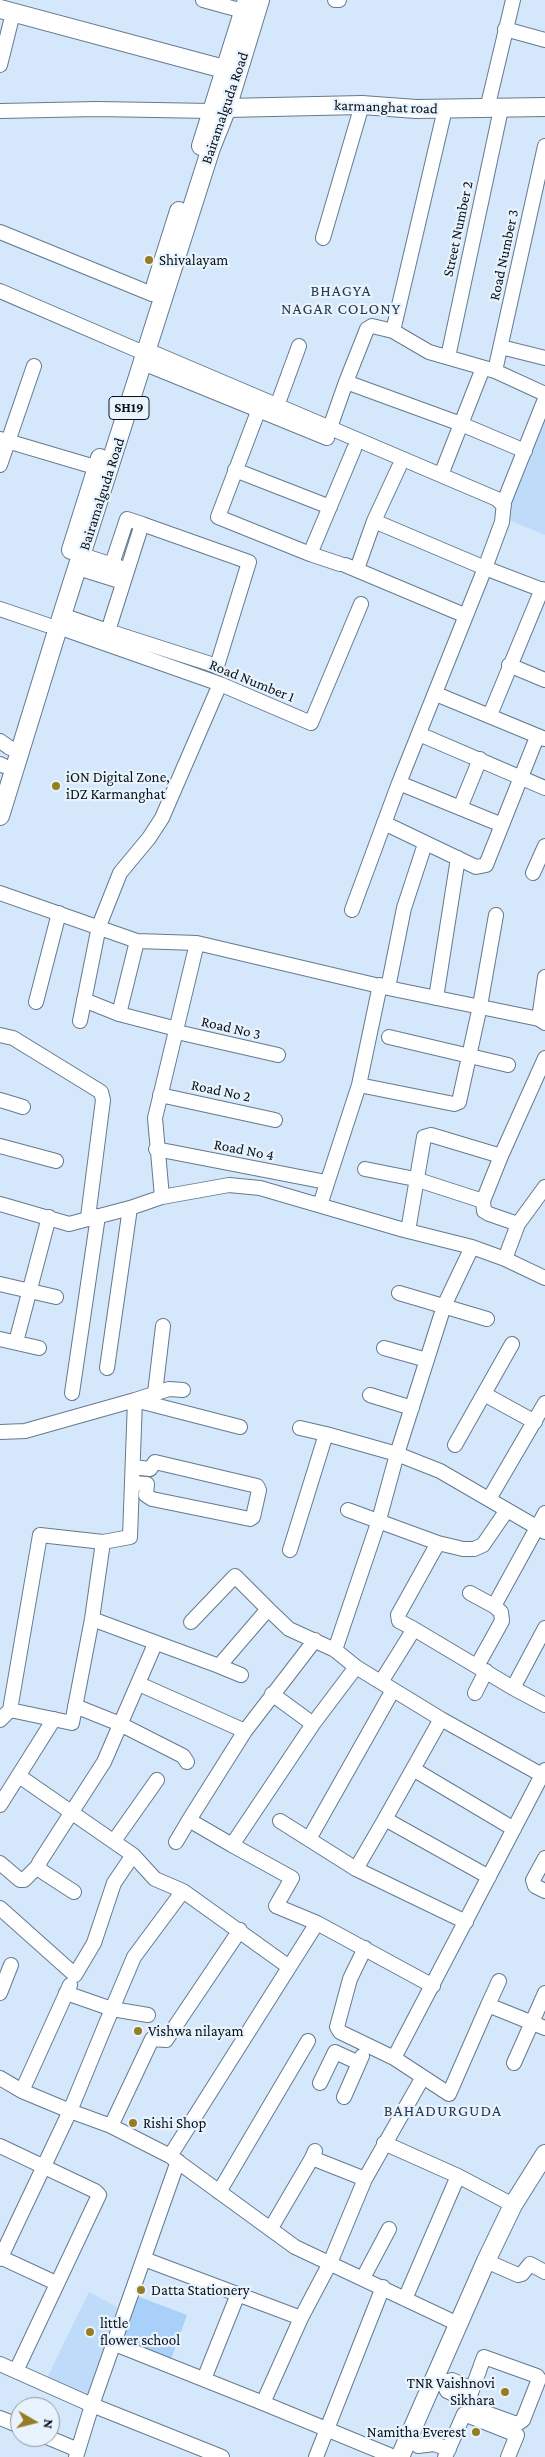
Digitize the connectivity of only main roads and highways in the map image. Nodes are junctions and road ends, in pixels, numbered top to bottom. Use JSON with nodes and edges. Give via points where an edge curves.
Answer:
{"nodes":[{"id":1,"x":260,"y":0,"type":"edge"},
{"id":2,"x":245,"y":5,"type":"edge"},
{"id":3,"x":7,"y":11,"type":"edge"},
{"id":4,"x":224,"y":70,"type":"junction"},
{"id":5,"x":545,"y":107,"type":"edge"},
{"id":6,"x":220,"y":110,"type":"junction"},
{"id":7,"x":176,"y":242,"type":"junction"},
{"id":8,"x":142,"y":354,"type":"junction"},
{"id":9,"x":103,"y":469,"type":"junction"},
{"id":10,"x":56,"y":622,"type":"junction"},
{"id":11,"x":5,"y":744,"type":"edge"},
{"id":12,"x":1,"y":770,"type":"edge"},
{"id":13,"x":0,"y":816,"type":"edge"},
{"id":14,"x":545,"y":2154,"type":"edge"},
{"id":15,"x":409,"y":2449,"type":"edge"}],
"edges":[{"from":1,"to":6,"type":"main road","name":"Bairamalguda Road","number":"SH19"},
{"from":2,"to":4,"type":"main road","name":"Bairamalguda Road","number":"SH19"},
{"from":3,"to":4,"type":"main road"},
{"from":4,"to":6,"type":"main road","name":"Bairamalguda Road","number":"SH19"},
{"from":5,"to":6,"type":"main road","name":"karmanghat road","via":[[445,109],[362,105]]},
{"from":6,"to":7,"type":"main road","name":"Bairamalguda Road","number":"SH19","via":[[211,148]]},
{"from":7,"to":8,"type":"main road","name":"Bairamalguda Road","number":"SH19"},
{"from":7,"to":8,"type":"main road","name":"Bairamalguda Road","number":"SH19","via":[[152,294]]},
{"from":8,"to":9,"type":"main road","name":"Bairamalguda Road","number":"SH19"},
{"from":9,"to":10,"type":"main road","name":"Bairamalguda Road","number":"SH19"},
{"from":9,"to":10,"type":"main road","name":"Bairamalguda Road","number":"SH19","via":[[80,561]]},
{"from":10,"to":11,"type":"main road","name":"Bairamalguda Road","number":"SH19"},
{"from":10,"to":13,"type":"main road","name":"Bairamalguda Road","number":"SH19"},
{"from":11,"to":12,"type":"main road","name":"Bairamalguda Road","number":"SH19"},
{"from":14,"to":15,"type":"main road","via":[[513,2206],[486,2261]]}]}
